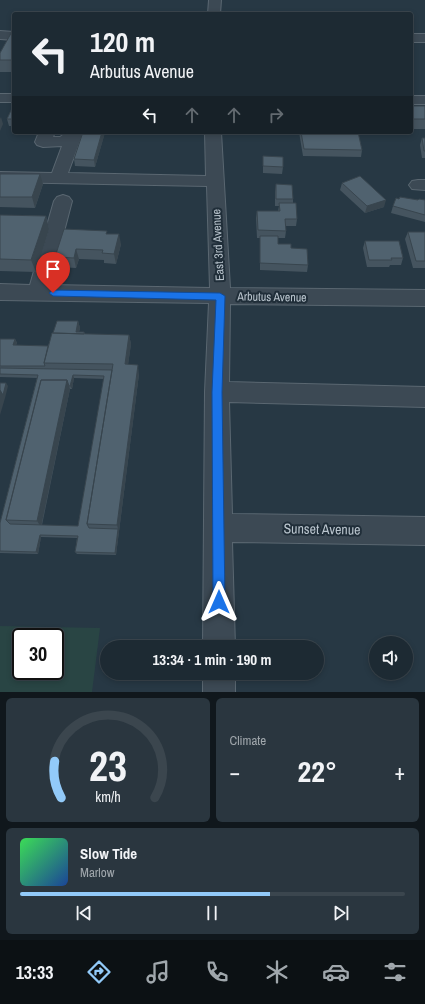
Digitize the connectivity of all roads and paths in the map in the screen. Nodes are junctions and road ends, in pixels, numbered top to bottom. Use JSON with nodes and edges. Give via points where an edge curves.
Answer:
{"nodes":[{"id":1,"x":215,"y":0,"type":"edge"},
{"id":2,"x":214,"y":12,"type":"edge"},
{"id":3,"x":0,"y":35,"type":"edge"},
{"id":4,"x":12,"y":36,"type":"edge"},
{"id":5,"x":413,"y":38,"type":"edge"},
{"id":6,"x":425,"y":38,"type":"edge"},
{"id":7,"x":0,"y":98,"type":"edge"},
{"id":8,"x":12,"y":98,"type":"edge"},
{"id":9,"x":413,"y":100,"type":"edge"},
{"id":10,"x":425,"y":100,"type":"edge"},
{"id":11,"x":213,"y":134,"type":"edge"},
{"id":12,"x":58,"y":136,"type":"edge"},
{"id":13,"x":0,"y":178,"type":"edge"},
{"id":14,"x":58,"y":178,"type":"junction"},
{"id":15,"x":215,"y":181,"type":"junction"},
{"id":16,"x":63,"y":201,"type":"dead end"},
{"id":17,"x":0,"y":292,"type":"edge"},
{"id":18,"x":38,"y":293,"type":"junction"},
{"id":19,"x":220,"y":296,"type":"junction"},
{"id":20,"x":425,"y":298,"type":"edge"},
{"id":21,"x":217,"y":392,"type":"junction"},
{"id":22,"x":425,"y":397,"type":"edge"},
{"id":23,"x":219,"y":528,"type":"junction"},
{"id":24,"x":425,"y":531,"type":"edge"},
{"id":25,"x":219,"y":640,"type":"edge"},
{"id":26,"x":219,"y":680,"type":"edge"},
{"id":27,"x":219,"y":692,"type":"edge"}],
"edges":[{"from":1,"to":2,"type":"street"},
{"from":3,"to":4,"type":"street"},
{"from":5,"to":6,"type":"street"},
{"from":7,"to":8,"type":"street"},
{"from":9,"to":10,"type":"street"},
{"from":11,"to":15,"type":"street","name":"East 3rd Avenue"},
{"from":12,"to":14,"type":"street"},
{"from":13,"to":14,"type":"street"},
{"from":14,"to":15,"type":"street"},
{"from":15,"to":19,"type":"street","name":"East 3rd Avenue"},
{"from":16,"to":18,"type":"street"},
{"from":17,"to":18,"type":"street","name":"Arbutus Avenue"},
{"from":18,"to":19,"type":"street","name":"Arbutus Avenue"},
{"from":19,"to":20,"type":"street","name":"Arbutus Avenue"},
{"from":19,"to":21,"type":"street","name":"East 3rd Avenue"},
{"from":21,"to":22,"type":"street"},
{"from":21,"to":23,"type":"street","name":"East 3rd Avenue"},
{"from":23,"to":24,"type":"street","name":"Sunset Avenue"},
{"from":23,"to":25,"type":"street","name":"East 3rd Avenue"},
{"from":26,"to":27,"type":"street"}]}
